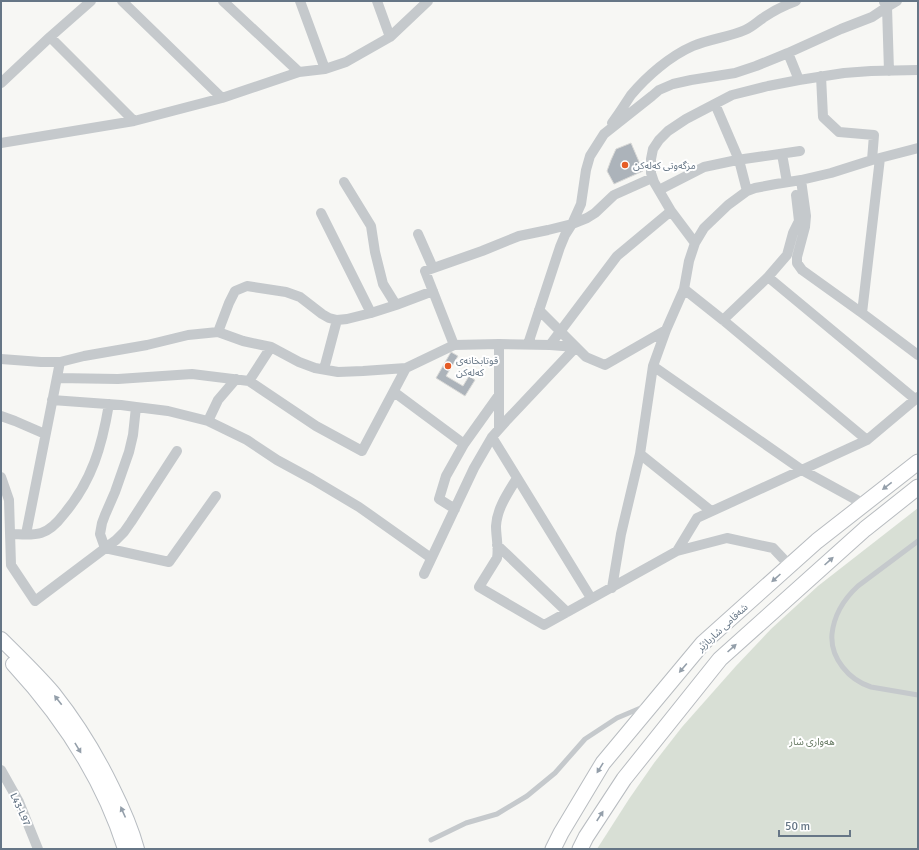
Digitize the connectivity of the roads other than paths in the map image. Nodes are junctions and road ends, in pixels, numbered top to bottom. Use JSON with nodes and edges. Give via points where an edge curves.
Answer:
{"nodes":[{"id":1,"x":91,"y":1,"type":"edge"},
{"id":2,"x":122,"y":1,"type":"edge"},
{"id":3,"x":223,"y":1,"type":"edge"},
{"id":4,"x":294,"y":1,"type":"edge"},
{"id":5,"x":377,"y":1,"type":"edge"},
{"id":6,"x":428,"y":1,"type":"edge"},
{"id":7,"x":777,"y":1,"type":"edge"},
{"id":8,"x":796,"y":1,"type":"edge"},
{"id":9,"x":897,"y":1,"type":"edge"},
{"id":10,"x":885,"y":4,"type":"edge"},
{"id":11,"x":301,"y":5,"type":"edge"},
{"id":12,"x":764,"y":17,"type":"junction"},
{"id":13,"x":50,"y":37,"type":"junction"},
{"id":14,"x":390,"y":37,"type":"junction"},
{"id":15,"x":788,"y":53,"type":"junction"},
{"id":16,"x":325,"y":68,"type":"junction"},
{"id":17,"x":918,"y":70,"type":"edge"},
{"id":18,"x":889,"y":71,"type":"junction"},
{"id":19,"x":298,"y":72,"type":"junction"},
{"id":20,"x":821,"y":76,"type":"junction"},
{"id":21,"x":800,"y":80,"type":"junction"},
{"id":22,"x":1,"y":83,"type":"edge"},
{"id":23,"x":222,"y":98,"type":"junction"},
{"id":24,"x":716,"y":104,"type":"junction"},
{"id":25,"x":134,"y":121,"type":"junction"},
{"id":26,"x":604,"y":134,"type":"junction"},
{"id":27,"x":1,"y":143,"type":"edge"},
{"id":28,"x":918,"y":148,"type":"edge"},
{"id":29,"x":800,"y":151,"type":"dead end"},
{"id":30,"x":782,"y":154,"type":"junction"},
{"id":31,"x":876,"y":159,"type":"junction"},
{"id":32,"x":739,"y":160,"type":"junction"},
{"id":33,"x":652,"y":178,"type":"junction"},
{"id":34,"x":794,"y":181,"type":"junction"},
{"id":35,"x":344,"y":182,"type":"dead end"},
{"id":36,"x":659,"y":190,"type":"junction"},
{"id":37,"x":747,"y":191,"type":"junction"},
{"id":38,"x":671,"y":211,"type":"junction"},
{"id":39,"x":321,"y":213,"type":"dead end"},
{"id":40,"x":572,"y":224,"type":"junction"},
{"id":41,"x":418,"y":234,"type":"dead end"},
{"id":42,"x":695,"y":243,"type":"junction"},
{"id":43,"x":433,"y":268,"type":"junction"},
{"id":44,"x":768,"y":277,"type":"junction"},
{"id":45,"x":684,"y":289,"type":"junction"},
{"id":46,"x":433,"y":291,"type":"junction"},
{"id":47,"x":396,"y":305,"type":"junction"},
{"id":48,"x":539,"y":310,"type":"junction"},
{"id":49,"x":371,"y":313,"type":"junction"},
{"id":50,"x":862,"y":313,"type":"junction"},
{"id":51,"x":337,"y":320,"type":"junction"},
{"id":52,"x":723,"y":320,"type":"junction"},
{"id":53,"x":666,"y":330,"type":"junction"},
{"id":54,"x":560,"y":331,"type":"junction"},
{"id":55,"x":218,"y":332,"type":"junction"},
{"id":56,"x":499,"y":344,"type":"junction"},
{"id":57,"x":528,"y":344,"type":"junction"},
{"id":58,"x":454,"y":345,"type":"junction"},
{"id":59,"x":550,"y":345,"type":"junction"},
{"id":60,"x":271,"y":347,"type":"junction"},
{"id":61,"x":576,"y":347,"type":"junction"},
{"id":62,"x":918,"y":355,"type":"edge"},
{"id":63,"x":1,"y":359,"type":"edge"},
{"id":64,"x":60,"y":362,"type":"junction"},
{"id":65,"x":653,"y":366,"type":"junction"},
{"id":66,"x":406,"y":368,"type":"junction"},
{"id":67,"x":324,"y":369,"type":"junction"},
{"id":68,"x":57,"y":378,"type":"junction"},
{"id":69,"x":236,"y":379,"type":"junction"},
{"id":70,"x":249,"y":381,"type":"junction"},
{"id":71,"x":394,"y":392,"type":"junction"},
{"id":72,"x":499,"y":395,"type":"junction"},
{"id":73,"x":917,"y":398,"type":"edge"},
{"id":74,"x":52,"y":400,"type":"junction"},
{"id":75,"x":109,"y":404,"type":"junction"},
{"id":76,"x":136,"y":407,"type":"junction"},
{"id":77,"x":1,"y":416,"type":"edge"},
{"id":78,"x":208,"y":421,"type":"junction"},
{"id":79,"x":499,"y":429,"type":"junction"},
{"id":80,"x":45,"y":434,"type":"junction"},
{"id":81,"x":492,"y":437,"type":"junction"},
{"id":82,"x":867,"y":440,"type":"junction"},
{"id":83,"x":464,"y":444,"type":"junction"},
{"id":84,"x":177,"y":451,"type":"dead end"},
{"id":85,"x":640,"y":454,"type":"junction"},
{"id":86,"x":918,"y":462,"type":"edge"},
{"id":87,"x":802,"y":470,"type":"junction"},
{"id":88,"x":1,"y":476,"type":"edge"},
{"id":89,"x":517,"y":478,"type":"junction"},
{"id":90,"x":918,"y":487,"type":"edge"},
{"id":91,"x":216,"y":496,"type":"dead end"},
{"id":92,"x":864,"y":504,"type":"junction"},
{"id":93,"x":455,"y":508,"type":"junction"},
{"id":94,"x":711,"y":511,"type":"junction"},
{"id":95,"x":853,"y":513,"type":"junction"},
{"id":96,"x":865,"y":529,"type":"junction"},
{"id":97,"x":10,"y":534,"type":"junction"},
{"id":98,"x":26,"y":534,"type":"junction"},
{"id":99,"x":918,"y":541,"type":"edge"},
{"id":100,"x":497,"y":545,"type":"junction"},
{"id":101,"x":105,"y":548,"type":"junction"},
{"id":102,"x":677,"y":551,"type":"junction"},
{"id":103,"x":432,"y":558,"type":"junction"},
{"id":104,"x":790,"y":566,"type":"junction"},
{"id":105,"x":424,"y":574,"type":"dead end"},
{"id":106,"x":612,"y":588,"type":"junction"},
{"id":107,"x":591,"y":598,"type":"junction"},
{"id":108,"x":567,"y":612,"type":"junction"},
{"id":109,"x":1,"y":639,"type":"edge"},
{"id":110,"x":1,"y":652,"type":"edge"},
{"id":111,"x":918,"y":695,"type":"edge"},
{"id":112,"x":653,"y":703,"type":"junction"},
{"id":113,"x":1,"y":770,"type":"edge"},
{"id":114,"x":431,"y":840,"type":"dead end"},
{"id":115,"x":38,"y":849,"type":"edge"},
{"id":116,"x":125,"y":849,"type":"edge"},
{"id":117,"x":136,"y":849,"type":"edge"},
{"id":118,"x":553,"y":849,"type":"edge"},
{"id":119,"x":580,"y":849,"type":"edge"}],
"edges":[{"from":1,"to":13,"type":"street"},
{"from":2,"to":23,"type":"street"},
{"from":3,"to":19,"type":"street"},
{"from":4,"to":11,"type":"street"},
{"from":5,"to":14,"type":"street"},
{"from":6,"to":14,"type":"street"},
{"from":7,"to":12,"type":"street"},
{"from":8,"to":12,"type":"street"},
{"from":9,"to":10,"type":"street"},
{"from":10,"to":15,"type":"street","via":[[872,17]]},
{"from":10,"to":18,"type":"street"},
{"from":11,"to":16,"type":"street"},
{"from":12,"to":26,"type":"street","via":[[747,29],[693,47],[666,62],[632,95]]},
{"from":13,"to":22,"type":"street"},
{"from":13,"to":25,"type":"street"},
{"from":14,"to":16,"type":"street","via":[[346,62]]},
{"from":15,"to":21,"type":"street"},
{"from":15,"to":26,"type":"street","via":[[735,73],[673,84],[659,90]]},
{"from":16,"to":19,"type":"street"},
{"from":17,"to":18,"type":"street"},
{"from":18,"to":20,"type":"street"},
{"from":19,"to":23,"type":"street"},
{"from":20,"to":21,"type":"street"},
{"from":20,"to":31,"type":"street","via":[[823,117],[839,132],[874,135]]},
{"from":21,"to":24,"type":"street","via":[[732,95]]},
{"from":23,"to":25,"type":"street"},
{"from":24,"to":32,"type":"street"},
{"from":24,"to":33,"type":"street","via":[[686,118],[659,140],[653,149],[651,159]]},
{"from":25,"to":27,"type":"street"},
{"from":26,"to":40,"type":"street","via":[[590,156],[581,204]]},
{"from":28,"to":31,"type":"street"},
{"from":29,"to":30,"type":"street"},
{"from":30,"to":32,"type":"street"},
{"from":30,"to":34,"type":"street"},
{"from":31,"to":34,"type":"street"},
{"from":31,"to":50,"type":"street"},
{"from":32,"to":36,"type":"street","via":[[704,167]]},
{"from":32,"to":37,"type":"street"},
{"from":33,"to":36,"type":"street"},
{"from":33,"to":40,"type":"street","via":[[614,195],[595,213]]},
{"from":34,"to":37,"type":"street"},
{"from":34,"to":44,"type":"street","via":[[798,221],[787,255]]},
{"from":34,"to":50,"type":"street","via":[[806,216],[797,263],[802,270]]},
{"from":35,"to":47,"type":"street","via":[[371,226],[383,284]]},
{"from":36,"to":38,"type":"street"},
{"from":37,"to":42,"type":"street","via":[[704,228]]},
{"from":38,"to":42,"type":"street"},
{"from":38,"to":54,"type":"street","via":[[617,256]]},
{"from":39,"to":49,"type":"street"},
{"from":40,"to":43,"type":"street","via":[[518,236]]},
{"from":40,"to":48,"type":"street","via":[[560,247]]},
{"from":41,"to":43,"type":"street"},
{"from":42,"to":45,"type":"street"},
{"from":43,"to":46,"type":"street","via":[[425,271]]},
{"from":44,"to":52,"type":"street"},
{"from":44,"to":73,"type":"street"},
{"from":45,"to":52,"type":"street"},
{"from":45,"to":53,"type":"street"},
{"from":46,"to":47,"type":"street"},
{"from":46,"to":58,"type":"street"},
{"from":47,"to":49,"type":"street"},
{"from":48,"to":54,"type":"street"},
{"from":48,"to":57,"type":"street"},
{"from":49,"to":51,"type":"street"},
{"from":50,"to":62,"type":"street"},
{"from":51,"to":55,"type":"street","via":[[328,318],[300,297],[286,292],[247,286],[235,291]]},
{"from":51,"to":67,"type":"street"},
{"from":52,"to":82,"type":"street"},
{"from":53,"to":61,"type":"street","via":[[605,365],[586,357]]},
{"from":53,"to":65,"type":"street"},
{"from":54,"to":59,"type":"street"},
{"from":54,"to":61,"type":"street"},
{"from":55,"to":60,"type":"street"},
{"from":55,"to":64,"type":"street","via":[[188,335]]},
{"from":56,"to":57,"type":"street"},
{"from":56,"to":58,"type":"street"},
{"from":56,"to":72,"type":"street"},
{"from":57,"to":59,"type":"street"},
{"from":58,"to":66,"type":"street"},
{"from":59,"to":61,"type":"street"},
{"from":60,"to":67,"type":"street","via":[[299,362]]},
{"from":60,"to":70,"type":"street"},
{"from":61,"to":79,"type":"street"},
{"from":63,"to":64,"type":"street"},
{"from":64,"to":68,"type":"street"},
{"from":65,"to":85,"type":"street"},
{"from":65,"to":87,"type":"street"},
{"from":66,"to":67,"type":"street","via":[[356,372]]},
{"from":66,"to":71,"type":"street"},
{"from":68,"to":69,"type":"street","via":[[118,379],[192,374]]},
{"from":68,"to":74,"type":"street"},
{"from":69,"to":70,"type":"street"},
{"from":69,"to":78,"type":"street","via":[[218,400]]},
{"from":70,"to":71,"type":"street","via":[[316,426],[362,451]]},
{"from":71,"to":83,"type":"street"},
{"from":72,"to":79,"type":"street"},
{"from":72,"to":83,"type":"street"},
{"from":73,"to":82,"type":"street"},
{"from":74,"to":75,"type":"street"},
{"from":74,"to":80,"type":"street"},
{"from":75,"to":76,"type":"street"},
{"from":75,"to":98,"type":"street","via":[[103,437],[80,493],[57,522],[48,529],[41,533]]},
{"from":76,"to":78,"type":"street","via":[[168,411]]},
{"from":76,"to":101,"type":"street","via":[[129,452],[116,492],[102,523],[100,534]]},
{"from":77,"to":80,"type":"street"},
{"from":78,"to":103,"type":"street","via":[[247,440],[359,507]]},
{"from":79,"to":81,"type":"street"},
{"from":80,"to":98,"type":"street"},
{"from":81,"to":89,"type":"street"},
{"from":81,"to":93,"type":"street"},
{"from":82,"to":87,"type":"street"},
{"from":83,"to":93,"type":"street","via":[[446,476],[439,499]]},
{"from":84,"to":101,"type":"street","via":[[124,532]]},
{"from":85,"to":94,"type":"street"},
{"from":85,"to":106,"type":"street","via":[[620,534]]},
{"from":86,"to":92,"type":"main road","name":"شەقامی شارباژێر","one_way":true},
{"from":87,"to":92,"type":"street"},
{"from":87,"to":94,"type":"street"},
{"from":88,"to":97,"type":"street","via":[[8,500]]},
{"from":89,"to":100,"type":"street","via":[[498,516]]},
{"from":89,"to":107,"type":"street"},
{"from":90,"to":96,"type":"main road"},
{"from":91,"to":101,"type":"street","via":[[169,562]]},
{"from":92,"to":95,"type":"main road","name":"شەقامی شارباژێر"},
{"from":93,"to":103,"type":"street"},
{"from":94,"to":102,"type":"street","via":[[697,518]]},
{"from":95,"to":96,"type":"main road"},
{"from":95,"to":104,"type":"main road","name":"شەقامی شارباژێر"},
{"from":119,"to":96,"type":"main road","one_way":true,"via":[[624,779],[720,659]]},
{"from":97,"to":98,"type":"street"},
{"from":97,"to":101,"type":"street","via":[[11,565],[35,601]]},
{"from":99,"to":111,"type":"lane","via":[[849,594],[842,604],[832,634],[836,654],[851,677],[871,687]]},
{"from":100,"to":108,"type":"street"},
{"from":100,"to":108,"type":"street","via":[[497,558],[479,587],[544,625]]},
{"from":102,"to":104,"type":"street","via":[[728,538],[773,548]]},
{"from":102,"to":106,"type":"street"},
{"from":103,"to":105,"type":"street"},
{"from":104,"to":112,"type":"main road","name":"شەقامی شارباژێر","one_way":true,"via":[[703,643]]},
{"from":106,"to":107,"type":"street"},
{"from":107,"to":108,"type":"street"},
{"from":117,"to":109,"type":"street","one_way":true,"via":[[127,821],[93,751],[53,693]]},
{"from":110,"to":116,"type":"street","one_way":true,"via":[[50,708],[73,741],[104,796]]},
{"from":112,"to":114,"type":"lane","via":[[617,718],[586,739],[555,773],[527,796],[496,814]]},
{"from":112,"to":118,"type":"main road","name":"شەقامی شارباژێر","one_way":true,"via":[[604,763]]},
{"from":113,"to":115,"type":"street","name":"L43-L97","via":[[19,802]]}]}
